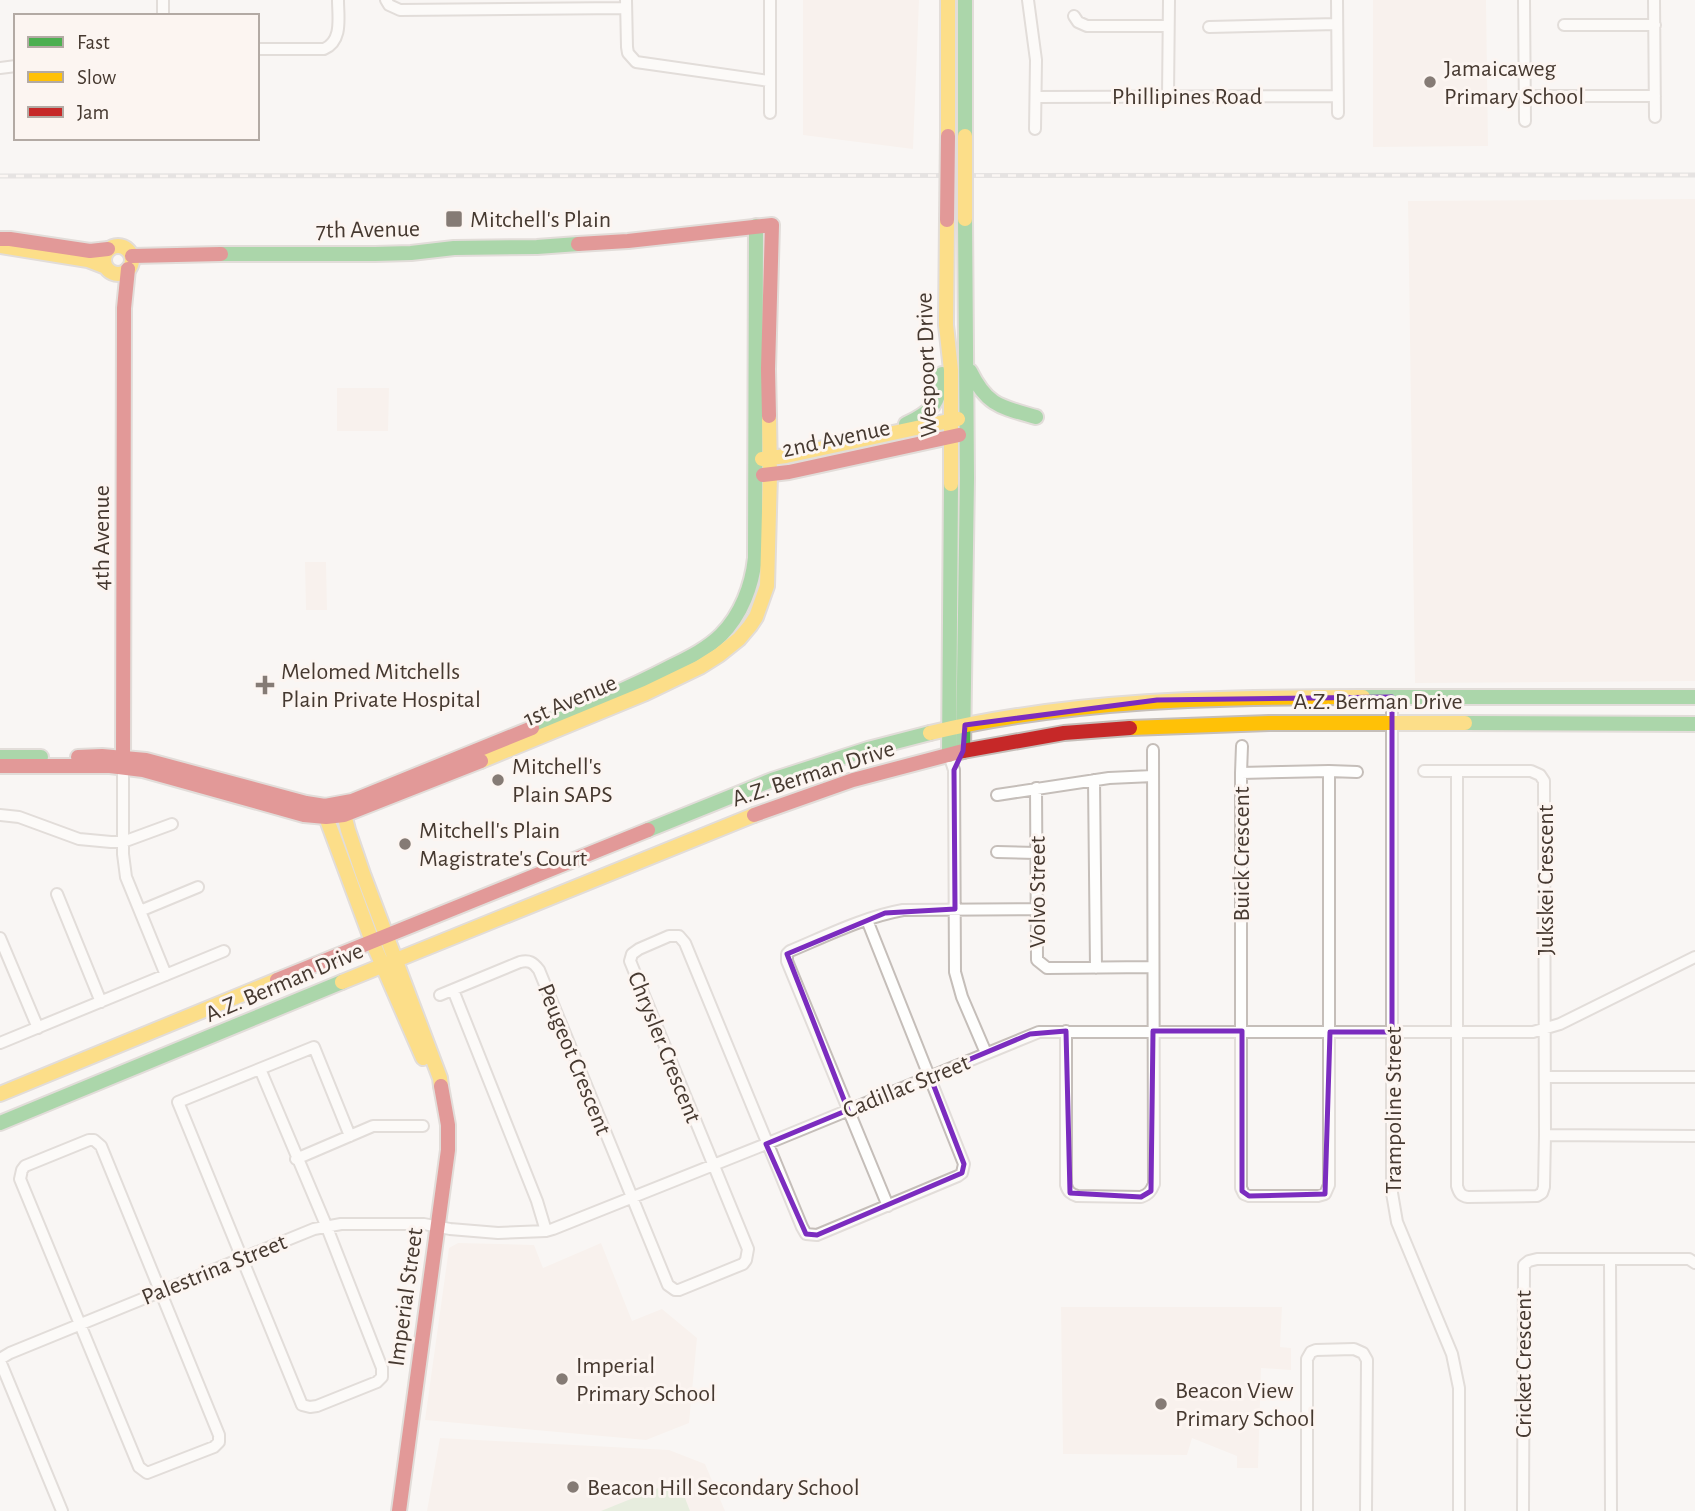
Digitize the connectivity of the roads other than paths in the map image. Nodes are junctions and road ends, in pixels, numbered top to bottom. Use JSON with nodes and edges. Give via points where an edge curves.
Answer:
{"nodes":[{"id":1,"x":338,"y":0,"type":"edge"},
{"id":2,"x":386,"y":0,"type":"edge"},
{"id":3,"x":770,"y":0,"type":"edge"},
{"id":4,"x":948,"y":0,"type":"edge"},
{"id":5,"x":965,"y":0,"type":"edge"},
{"id":6,"x":1028,"y":0,"type":"edge"},
{"id":7,"x":1169,"y":0,"type":"edge"},
{"id":8,"x":1337,"y":0,"type":"edge"},
{"id":9,"x":1524,"y":0,"type":"edge"},
{"id":10,"x":1654,"y":0,"type":"edge"},
{"id":11,"x":558,"y":4,"type":"edge"},
{"id":12,"x":626,"y":4,"type":"edge"},
{"id":13,"x":1074,"y":16,"type":"dead end"},
{"id":14,"x":1337,"y":24,"type":"junction"},
{"id":15,"x":1564,"y":25,"type":"dead end"},
{"id":16,"x":1655,"y":25,"type":"junction"},
{"id":17,"x":1168,"y":26,"type":"junction"},
{"id":18,"x":1209,"y":27,"type":"dead end"},
{"id":19,"x":259,"y":49,"type":"edge"},
{"id":20,"x":769,"y":81,"type":"junction"},
{"id":21,"x":1168,"y":96,"type":"junction"},
{"id":22,"x":1337,"y":96,"type":"junction"},
{"id":23,"x":1524,"y":96,"type":"junction"},
{"id":24,"x":1654,"y":96,"type":"junction"},
{"id":25,"x":1036,"y":97,"type":"junction"},
{"id":26,"x":769,"y":113,"type":"dead end"},
{"id":27,"x":1338,"y":113,"type":"dead end"},
{"id":28,"x":1655,"y":117,"type":"dead end"},
{"id":29,"x":1525,"y":121,"type":"dead end"},
{"id":30,"x":1035,"y":129,"type":"dead end"},
{"id":31,"x":772,"y":225,"type":"joint"},
{"id":32,"x":756,"y":226,"type":"junction"},
{"id":33,"x":0,"y":239,"type":"edge"},
{"id":34,"x":0,"y":246,"type":"edge"},
{"id":35,"x":108,"y":249,"type":"junction"},
{"id":36,"x":130,"y":263,"type":"junction"},
{"id":37,"x":109,"y":269,"type":"junction"},
{"id":38,"x":124,"y":308,"type":"junction"},
{"id":39,"x":946,"y":326,"type":"junction"},
{"id":40,"x":967,"y":363,"type":"junction"},
{"id":41,"x":967,"y":417,"type":"junction"},
{"id":42,"x":1036,"y":417,"type":"dead end"},
{"id":43,"x":951,"y":420,"type":"junction"},
{"id":44,"x":967,"y":434,"type":"junction"},
{"id":45,"x":876,"y":436,"type":"junction"},
{"id":46,"x":951,"y":436,"type":"junction"},
{"id":47,"x":762,"y":459,"type":"junction"},
{"id":48,"x":762,"y":475,"type":"junction"},
{"id":49,"x":740,"y":608,"type":"junction"},
{"id":50,"x":757,"y":614,"type":"junction"},
{"id":51,"x":1392,"y":697,"type":"junction"},
{"id":52,"x":1695,"y":697,"type":"edge"},
{"id":53,"x":1392,"y":724,"type":"junction"},
{"id":54,"x":1695,"y":724,"type":"edge"},
{"id":55,"x":965,"y":725,"type":"junction"},
{"id":56,"x":949,"y":728,"type":"junction"},
{"id":57,"x":1242,"y":746,"type":"dead end"},
{"id":58,"x":1153,"y":750,"type":"dead end"},
{"id":59,"x":956,"y":753,"type":"junction"},
{"id":60,"x":0,"y":757,"type":"edge"},
{"id":61,"x":123,"y":763,"type":"junction"},
{"id":62,"x":0,"y":766,"type":"edge"},
{"id":63,"x":1329,"y":771,"type":"junction"},
{"id":64,"x":1424,"y":771,"type":"dead end"},
{"id":65,"x":1457,"y":771,"type":"junction"},
{"id":66,"x":1357,"y":772,"type":"dead end"},
{"id":67,"x":1241,"y":773,"type":"junction"},
{"id":68,"x":1153,"y":776,"type":"junction"},
{"id":69,"x":1094,"y":780,"type":"junction"},
{"id":70,"x":1036,"y":788,"type":"junction"},
{"id":71,"x":997,"y":795,"type":"dead end"},
{"id":72,"x":342,"y":810,"type":"junction"},
{"id":73,"x":325,"y":812,"type":"junction"},
{"id":74,"x":0,"y":816,"type":"edge"},
{"id":75,"x":172,"y":824,"type":"dead end"},
{"id":76,"x":123,"y":842,"type":"junction"},
{"id":77,"x":996,"y":852,"type":"dead end"},
{"id":78,"x":1036,"y":853,"type":"junction"},
{"id":79,"x":198,"y":887,"type":"dead end"},
{"id":80,"x":57,"y":894,"type":"dead end"},
{"id":81,"x":955,"y":909,"type":"junction"},
{"id":82,"x":1036,"y":909,"type":"junction"},
{"id":83,"x":140,"y":911,"type":"junction"},
{"id":84,"x":867,"y":920,"type":"junction"},
{"id":85,"x":386,"y":935,"type":"junction"},
{"id":86,"x":0,"y":938,"type":"edge"},
{"id":87,"x":372,"y":941,"type":"junction"},
{"id":88,"x":224,"y":951,"type":"dead end"},
{"id":89,"x":1695,"y":957,"type":"edge"},
{"id":90,"x":389,"y":963,"type":"junction"},
{"id":91,"x":1153,"y":967,"type":"junction"},
{"id":92,"x":1096,"y":968,"type":"junction"},
{"id":93,"x":166,"y":975,"type":"junction"},
{"id":94,"x":453,"y":990,"type":"junction"},
{"id":95,"x":440,"y":995,"type":"dead end"},
{"id":96,"x":101,"y":1002,"type":"junction"},
{"id":97,"x":38,"y":1028,"type":"junction"},
{"id":98,"x":1545,"y":1029,"type":"junction"},
{"id":99,"x":1066,"y":1031,"type":"junction"},
{"id":100,"x":1153,"y":1031,"type":"junction"},
{"id":101,"x":1241,"y":1031,"type":"junction"},
{"id":102,"x":1458,"y":1031,"type":"junction"},
{"id":103,"x":1330,"y":1032,"type":"junction"},
{"id":104,"x":1392,"y":1032,"type":"junction"},
{"id":105,"x":0,"y":1043,"type":"edge"},
{"id":106,"x":986,"y":1053,"type":"junction"},
{"id":107,"x":260,"y":1069,"type":"junction"},
{"id":108,"x":930,"y":1076,"type":"junction"},
{"id":109,"x":1545,"y":1077,"type":"junction"},
{"id":110,"x":1695,"y":1077,"type":"edge"},
{"id":111,"x":0,"y":1094,"type":"edge"},
{"id":112,"x":848,"y":1110,"type":"junction"},
{"id":113,"x":0,"y":1123,"type":"edge"},
{"id":114,"x":423,"y":1126,"type":"dead end"},
{"id":115,"x":1545,"y":1135,"type":"junction"},
{"id":116,"x":350,"y":1136,"type":"junction"},
{"id":117,"x":1695,"y":1136,"type":"edge"},
{"id":118,"x":766,"y":1144,"type":"junction"},
{"id":119,"x":296,"y":1159,"type":"junction"},
{"id":120,"x":712,"y":1164,"type":"junction"},
{"id":121,"x":631,"y":1198,"type":"junction"},
{"id":122,"x":888,"y":1206,"type":"junction"},
{"id":123,"x":326,"y":1226,"type":"junction"},
{"id":124,"x":438,"y":1227,"type":"junction"},
{"id":125,"x":546,"y":1231,"type":"junction"},
{"id":126,"x":242,"y":1258,"type":"junction"},
{"id":127,"x":1610,"y":1259,"type":"junction"},
{"id":128,"x":1695,"y":1263,"type":"edge"},
{"id":129,"x":162,"y":1291,"type":"junction"},
{"id":130,"x":80,"y":1324,"type":"junction"},
{"id":131,"x":0,"y":1360,"type":"edge"},
{"id":132,"x":62,"y":1511,"type":"edge"},
{"id":133,"x":399,"y":1511,"type":"edge"},
{"id":134,"x":1307,"y":1511,"type":"edge"},
{"id":135,"x":1366,"y":1511,"type":"edge"},
{"id":136,"x":1459,"y":1511,"type":"edge"},
{"id":137,"x":1524,"y":1511,"type":"edge"},
{"id":138,"x":1611,"y":1511,"type":"edge"}],
"edges":[{"from":1,"to":19,"type":"street","via":[[337,35],[329,47]]},
{"from":2,"to":11,"type":"street","via":[[400,10],[500,10]]},
{"from":3,"to":20,"type":"street"},
{"from":4,"to":39,"type":"main road","name":"Wespoort Drive","bridge":true},
{"from":5,"to":40,"type":"main road","name":"Wespoort Drive","bridge":true},
{"from":6,"to":25,"type":"street"},
{"from":7,"to":17,"type":"street"},
{"from":8,"to":14,"type":"street"},
{"from":9,"to":23,"type":"street"},
{"from":10,"to":16,"type":"street"},
{"from":11,"to":12,"type":"street"},
{"from":12,"to":20,"type":"street","via":[[628,53],[636,62]]},
{"from":13,"to":17,"type":"street","via":[[1087,26]]},
{"from":14,"to":18,"type":"street"},
{"from":14,"to":22,"type":"street"},
{"from":15,"to":16,"type":"street"},
{"from":16,"to":24,"type":"street"},
{"from":17,"to":21,"type":"street"},
{"from":20,"to":26,"type":"street"},
{"from":21,"to":22,"type":"street","name":"Phillipines Road"},
{"from":21,"to":25,"type":"street","name":"Phillipines Road"},
{"from":22,"to":27,"type":"street"},
{"from":23,"to":24,"type":"street"},
{"from":23,"to":29,"type":"street"},
{"from":24,"to":28,"type":"street"},
{"from":25,"to":30,"type":"street"},
{"from":31,"to":32,"type":"main road","name":"7th Avenue"},
{"from":31,"to":47,"type":"main road","name":"1st Avenue"},
{"from":32,"to":36,"type":"main road","name":"7th Avenue","via":[[537,247],[270,253]]},
{"from":32,"to":47,"type":"main road","name":"1st Avenue"},
{"from":33,"to":35,"type":"main road","via":[[90,251]]},
{"from":34,"to":37,"type":"main road","via":[[89,260]]},
{"from":35,"to":36,"type":"main road","via":[[122,246],[130,251]]},
{"from":35,"to":37,"type":"main road","via":[[104,258]]},
{"from":36,"to":37,"type":"main road","via":[[120,274]]},
{"from":36,"to":38,"type":"main road","name":"4th Avenue"},
{"from":37,"to":38,"type":"main road","name":"4th Avenue"},
{"from":38,"to":61,"type":"main road","name":"4th Avenue"},
{"from":39,"to":43,"type":"main road","name":"Wespoort Drive"},
{"from":39,"to":45,"type":"main road","via":[[942,388],[933,408]]},
{"from":40,"to":41,"type":"main road","name":"Wespoort Drive"},
{"from":40,"to":42,"type":"main road","via":[[989,401]]},
{"from":41,"to":43,"type":"main road","name":"2nd Avenue"},
{"from":41,"to":44,"type":"main road","name":"Wespoort Drive"},
{"from":43,"to":45,"type":"main road","name":"2nd Avenue"},
{"from":43,"to":46,"type":"main road","name":"Wespoort Drive"},
{"from":44,"to":46,"type":"main road","name":"2nd Avenue"},
{"from":44,"to":55,"type":"main road","name":"Wespoort Drive"},
{"from":45,"to":47,"type":"main road","name":"2nd Avenue"},
{"from":46,"to":48,"type":"main road","name":"2nd Avenue"},
{"from":46,"to":56,"type":"main road","name":"Wespoort Drive"},
{"from":47,"to":48,"type":"main road","name":"1st Avenue"},
{"from":48,"to":49,"type":"main road","name":"1st Avenue","via":[[753,577]]},
{"from":48,"to":50,"type":"main road","name":"1st Avenue","via":[[767,586]]},
{"from":49,"to":50,"type":"main road"},
{"from":49,"to":72,"type":"main road","name":"1st Avenue","via":[[721,635],[688,659]]},
{"from":50,"to":72,"type":"main road","name":"1st Avenue","via":[[725,651],[687,674],[541,737]]},
{"from":51,"to":52,"type":"main road","name":"A.Z. Berman Drive"},
{"from":51,"to":53,"type":"street","name":"Trampoline Street"},
{"from":51,"to":55,"type":"main road","name":"A.Z. Berman Drive","via":[[1157,700]]},
{"from":53,"to":54,"type":"main road","name":"A.Z. Berman Drive"},
{"from":53,"to":59,"type":"main road","name":"A.Z. Berman Drive","via":[[1162,726],[1064,733]]},
{"from":53,"to":104,"type":"street","name":"Trampoline Street"},
{"from":55,"to":56,"type":"main road","name":"A.Z. Berman Drive"},
{"from":55,"to":59,"type":"main road","name":"Wespoort Drive"},
{"from":56,"to":59,"type":"main road","name":"Wespoort Drive"},
{"from":56,"to":85,"type":"main road","name":"A.Z. Berman Drive","via":[[772,779]]},
{"from":57,"to":67,"type":"street"},
{"from":58,"to":68,"type":"street"},
{"from":59,"to":81,"type":"street"},
{"from":59,"to":90,"type":"main road","name":"A.Z. Berman Drive","via":[[779,805]]},
{"from":60,"to":61,"type":"main road","name":"1st Avenue"},
{"from":61,"to":62,"type":"main road","name":"1st Avenue"},
{"from":61,"to":73,"type":"main road","name":"1st Avenue","via":[[304,815]]},
{"from":61,"to":76,"type":"street"},
{"from":63,"to":66,"type":"street","name":"Buick Crescent"},
{"from":63,"to":67,"type":"street","name":"Buick Crescent"},
{"from":63,"to":103,"type":"street"},
{"from":64,"to":65,"type":"street","name":"Jukskei Crescent"},
{"from":65,"to":98,"type":"street","name":"Jukskei Crescent","via":[[1531,771],[1544,781]]},
{"from":65,"to":102,"type":"street"},
{"from":67,"to":101,"type":"street","name":"Buick Crescent"},
{"from":68,"to":69,"type":"street"},
{"from":68,"to":91,"type":"street"},
{"from":69,"to":70,"type":"street"},
{"from":69,"to":92,"type":"street"},
{"from":70,"to":71,"type":"street"},
{"from":70,"to":78,"type":"street","name":"Volvo Street"},
{"from":72,"to":73,"type":"main road","name":"1st Avenue"},
{"from":72,"to":85,"type":"main road"},
{"from":73,"to":87,"type":"main road"},
{"from":74,"to":76,"type":"street","via":[[19,817],[79,839]]},
{"from":75,"to":76,"type":"street"},
{"from":76,"to":83,"type":"street","via":[[126,877]]},
{"from":77,"to":78,"type":"street"},
{"from":78,"to":82,"type":"street","name":"Volvo Street"},
{"from":79,"to":83,"type":"street"},
{"from":80,"to":96,"type":"street"},
{"from":81,"to":82,"type":"street"},
{"from":81,"to":84,"type":"street","via":[[903,910]]},
{"from":81,"to":106,"type":"street","via":[[958,986]]},
{"from":82,"to":92,"type":"street","name":"Volvo Street","via":[[1040,964]]},
{"from":83,"to":93,"type":"street"},
{"from":84,"to":108,"type":"street"},
{"from":84,"to":112,"type":"street","via":[[790,951],[786,957]]},
{"from":85,"to":87,"type":"main road","name":"A.Z. Berman Drive"},
{"from":85,"to":90,"type":"main road"},
{"from":86,"to":97,"type":"street"},
{"from":87,"to":90,"type":"main road"},
{"from":87,"to":111,"type":"main road","name":"A.Z. Berman Drive"},
{"from":88,"to":93,"type":"street"},
{"from":89,"to":98,"type":"street","name":"Cadillac Street"},
{"from":90,"to":113,"type":"main road","name":"A.Z. Berman Drive"},
{"from":90,"to":124,"type":"main road","name":"Imperial Street","via":[[433,1081],[441,1088],[447,1116],[448,1150]]},
{"from":91,"to":92,"type":"street","name":"Volvo Street"},
{"from":91,"to":100,"type":"street"},
{"from":93,"to":96,"type":"street"},
{"from":94,"to":95,"type":"street","name":"Peugeot Crescent"},
{"from":94,"to":121,"type":"street","name":"Peugeot Crescent","via":[[520,962],[535,965]]},
{"from":94,"to":125,"type":"street"},
{"from":96,"to":97,"type":"street"},
{"from":97,"to":105,"type":"street"},
{"from":98,"to":102,"type":"street","name":"Cadillac Street"},
{"from":98,"to":109,"type":"street"},
{"from":99,"to":100,"type":"street","name":"Cadillac Street"},
{"from":99,"to":100,"type":"street","via":[[1067,1189],[1077,1196],[1141,1197],[1154,1184]]},
{"from":99,"to":106,"type":"street","name":"Cadillac Street","via":[[1039,1031]]},
{"from":100,"to":101,"type":"street","name":"Cadillac Street"},
{"from":101,"to":103,"type":"street","name":"Cadillac Street"},
{"from":101,"to":103,"type":"street","name":"Buick Crescent","via":[[1242,1191],[1249,1196],[1325,1194],[1329,1185]]},
{"from":102,"to":104,"type":"street","name":"Cadillac Street"},
{"from":102,"to":115,"type":"street","via":[[1459,1193],[1468,1198],[1542,1193]]},
{"from":103,"to":104,"type":"street","name":"Cadillac Street"},
{"from":104,"to":136,"type":"street","name":"Trampoline Street","via":[[1394,1208],[1457,1376]]},
{"from":106,"to":108,"type":"street","name":"Cadillac Street"},
{"from":107,"to":116,"type":"street","via":[[314,1047]]},
{"from":107,"to":119,"type":"street"},
{"from":107,"to":126,"type":"street","via":[[178,1102]]},
{"from":108,"to":112,"type":"street","name":"Cadillac Street"},
{"from":108,"to":122,"type":"street","via":[[964,1168],[958,1176]]},
{"from":109,"to":110,"type":"street"},
{"from":109,"to":115,"type":"street"},
{"from":112,"to":118,"type":"street","name":"Cadillac Street"},
{"from":112,"to":122,"type":"street"},
{"from":114,"to":116,"type":"street","via":[[379,1125]]},
{"from":115,"to":117,"type":"street"},
{"from":116,"to":119,"type":"street"},
{"from":118,"to":120,"type":"street","name":"Cadillac Street"},
{"from":118,"to":120,"type":"street","name":"Chrysler Crescent","via":[[685,943],[679,936],[669,936],[635,951],[630,961]]},
{"from":118,"to":122,"type":"street","name":"Chrysler Crescent","via":[[806,1234],[817,1235]]},
{"from":119,"to":123,"type":"street"},
{"from":120,"to":121,"type":"street","name":"Cadillac Street"},
{"from":120,"to":121,"type":"street","name":"Chrysler Crescent","via":[[748,1249],[746,1260],[738,1266],[680,1290],[671,1289]]},
{"from":121,"to":125,"type":"street","name":"Cadillac Street"},
{"from":123,"to":124,"type":"street","name":"Palestrina Street"},
{"from":123,"to":126,"type":"street","name":"Palestrina Street"},
{"from":123,"to":126,"type":"street","via":[[382,1377],[317,1406],[302,1405]]},
{"from":124,"to":125,"type":"street","name":"Cadillac Street","via":[[498,1233]]},
{"from":124,"to":133,"type":"main road","name":"Imperial Street"},
{"from":126,"to":129,"type":"street","name":"Palestrina Street"},
{"from":127,"to":128,"type":"street","name":"Cricket Crescent","via":[[1689,1259]]},
{"from":127,"to":137,"type":"street","name":"Cricket Crescent","via":[[1537,1259],[1524,1265]]},
{"from":127,"to":138,"type":"street"},
{"from":129,"to":130,"type":"street","name":"Palestrina Street"},
{"from":129,"to":130,"type":"street","via":[[219,1442],[147,1474],[139,1467]]},
{"from":129,"to":130,"type":"street","via":[[102,1146],[89,1140],[25,1166],[20,1174]]},
{"from":130,"to":131,"type":"street","name":"Palestrina Street"},
{"from":131,"to":132,"type":"street"},
{"from":134,"to":135,"type":"street","via":[[1307,1359],[1316,1350],[1354,1349],[1367,1360]]}]}
